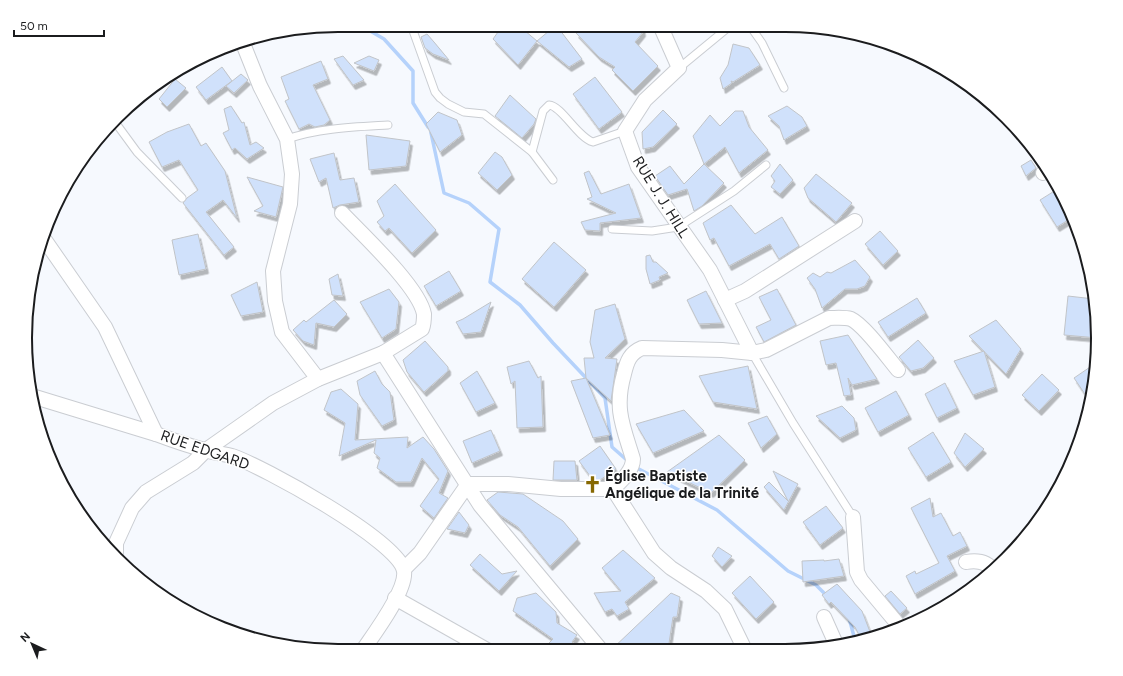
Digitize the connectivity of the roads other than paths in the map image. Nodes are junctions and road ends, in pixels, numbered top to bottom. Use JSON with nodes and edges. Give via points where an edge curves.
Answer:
{"nodes":[{"id":1,"x":414,"y":32,"type":"edge"},
{"id":2,"x":663,"y":32,"type":"edge"},
{"id":3,"x":723,"y":32,"type":"edge"},
{"id":4,"x":754,"y":32,"type":"edge"},
{"id":5,"x":244,"y":47,"type":"edge"},
{"id":6,"x":679,"y":68,"type":"junction"},
{"id":7,"x":784,"y":88,"type":"dead end"},
{"id":8,"x":388,"y":125,"type":"dead end"},
{"id":9,"x":118,"y":126,"type":"edge"},
{"id":10,"x":625,"y":131,"type":"junction"},
{"id":11,"x":287,"y":139,"type":"junction"},
{"id":12,"x":532,"y":152,"type":"junction"},
{"id":13,"x":766,"y":165,"type":"dead end"},
{"id":14,"x":553,"y":180,"type":"dead end"},
{"id":15,"x":182,"y":198,"type":"dead end"},
{"id":16,"x":342,"y":213,"type":"dead end"},
{"id":17,"x":855,"y":221,"type":"dead end"},
{"id":18,"x":678,"y":227,"type":"junction"},
{"id":19,"x":612,"y":230,"type":"dead end"},
{"id":20,"x":47,"y":243,"type":"edge"},
{"id":21,"x":725,"y":300,"type":"junction"},
{"id":22,"x":383,"y":353,"type":"junction"},
{"id":23,"x":752,"y":353,"type":"junction"},
{"id":24,"x":898,"y":370,"type":"dead end"},
{"id":25,"x":318,"y":380,"type":"junction"},
{"id":26,"x":38,"y":398,"type":"edge"},
{"id":27,"x":156,"y":434,"type":"junction"},
{"id":28,"x":206,"y":450,"type":"junction"},
{"id":29,"x":468,"y":484,"type":"junction"},
{"id":30,"x":613,"y":489,"type":"junction"},
{"id":31,"x":853,"y":517,"type":"joint"},
{"id":32,"x":116,"y":548,"type":"edge"},
{"id":33,"x":966,"y":562,"type":"dead end"},
{"id":34,"x":989,"y":566,"type":"edge"},
{"id":35,"x":404,"y":569,"type":"junction"},
{"id":36,"x":395,"y":598,"type":"junction"},
{"id":37,"x":824,"y":617,"type":"dead end"},
{"id":38,"x":897,"y":623,"type":"edge"},
{"id":39,"x":834,"y":640,"type":"edge"},
{"id":40,"x":367,"y":644,"type":"edge"},
{"id":41,"x":476,"y":644,"type":"edge"},
{"id":42,"x":596,"y":644,"type":"edge"},
{"id":43,"x":742,"y":644,"type":"edge"}],
"edges":[{"from":1,"to":12,"type":"lane","via":[[435,92],[440,98],[464,112],[484,114]]},
{"from":2,"to":6,"type":"street"},
{"from":3,"to":6,"type":"lane"},
{"from":4,"to":7,"type":"lane"},
{"from":5,"to":11,"type":"street","via":[[260,86]]},
{"from":6,"to":10,"type":"street","via":[[645,100]]},
{"from":8,"to":11,"type":"lane","via":[[350,127],[302,134]]},
{"from":9,"to":15,"type":"lane","via":[[137,152]]},
{"from":10,"to":12,"type":"lane","via":[[593,142],[578,134],[558,110],[549,105],[543,111]]},
{"from":10,"to":18,"type":"street","name":"RUE J. J. HILL","via":[[638,166]]},
{"from":11,"to":25,"type":"street","via":[[292,174],[290,204],[273,271],[275,301],[282,332]]},
{"from":12,"to":14,"type":"lane"},
{"from":13,"to":18,"type":"lane","via":[[734,191]]},
{"from":16,"to":22,"type":"street","via":[[394,267],[413,292],[423,312],[422,329]]},
{"from":17,"to":21,"type":"street","via":[[745,291]]},
{"from":18,"to":19,"type":"lane","via":[[652,231]]},
{"from":18,"to":21,"type":"street","name":"RUE J. J. HILL","via":[[710,270]]},
{"from":20,"to":27,"type":"street","name":"RUE EDGARD","via":[[105,327]]},
{"from":21,"to":23,"type":"street","name":"RUE J. J. HILL"},
{"from":22,"to":25,"type":"street"},
{"from":22,"to":29,"type":"street"},
{"from":23,"to":24,"type":"street","via":[[766,350],[829,318],[851,319]]},
{"from":23,"to":30,"type":"street","via":[[661,347],[642,348],[632,352],[618,393],[621,420],[633,459],[632,466]]},
{"from":23,"to":31,"type":"lane"},
{"from":25,"to":28,"type":"street","via":[[273,403]]},
{"from":26,"to":27,"type":"street"},
{"from":27,"to":28,"type":"street","name":"RUE EDGARD"},
{"from":28,"to":32,"type":"street","via":[[193,463],[146,492],[132,508]]},
{"from":28,"to":35,"type":"street","name":"RUE EDGARD","via":[[233,456],[285,482],[359,526],[398,559]]},
{"from":29,"to":30,"type":"street","via":[[508,484],[562,490]]},
{"from":29,"to":35,"type":"street","via":[[420,553]]},
{"from":29,"to":42,"type":"street","via":[[480,505]]},
{"from":30,"to":43,"type":"street","via":[[654,553],[670,568],[706,591],[725,609]]},
{"from":31,"to":38,"type":"street","via":[[856,572]]},
{"from":33,"to":34,"type":"street","via":[[975,560]]},
{"from":35,"to":36,"type":"street","via":[[404,580]]},
{"from":36,"to":40,"type":"street"},
{"from":36,"to":41,"type":"street"},
{"from":37,"to":39,"type":"street"}]}
